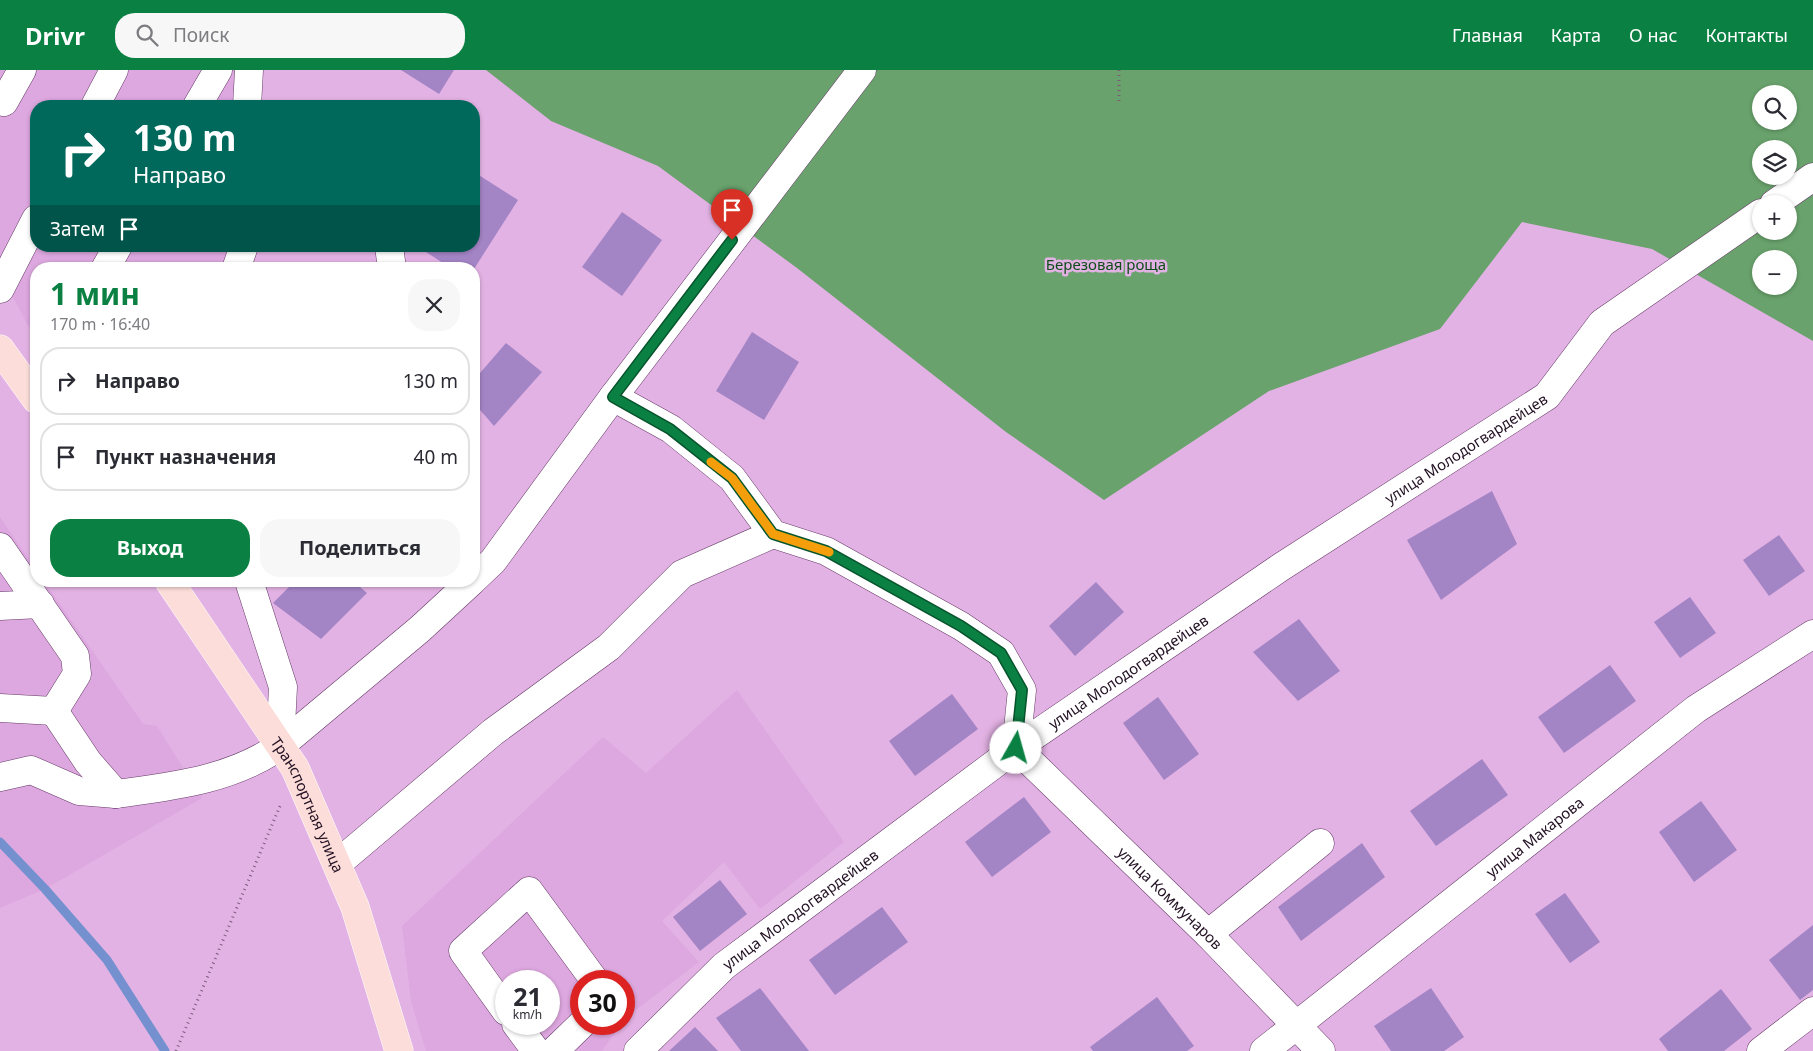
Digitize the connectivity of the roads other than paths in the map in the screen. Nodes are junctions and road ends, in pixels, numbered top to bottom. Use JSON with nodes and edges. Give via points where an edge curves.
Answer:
{"nodes":[{"id":1,"x":22,"y":70,"type":"edge"},
{"id":2,"x":114,"y":70,"type":"edge"},
{"id":3,"x":218,"y":70,"type":"edge"},
{"id":4,"x":249,"y":70,"type":"edge"},
{"id":5,"x":862,"y":70,"type":"edge"},
{"id":6,"x":98,"y":100,"type":"edge"},
{"id":7,"x":200,"y":100,"type":"edge"},
{"id":8,"x":247,"y":100,"type":"edge"},
{"id":9,"x":4,"y":102,"type":"dead end"},
{"id":10,"x":1813,"y":177,"type":"edge"},
{"id":11,"x":1787,"y":195,"type":"edge"},
{"id":12,"x":1752,"y":219,"type":"edge"},
{"id":13,"x":30,"y":231,"type":"edge"},
{"id":14,"x":0,"y":289,"type":"edge"},
{"id":15,"x":0,"y":349,"type":"edge"},
{"id":16,"x":30,"y":391,"type":"edge"},
{"id":17,"x":613,"y":397,"type":"junction"},
{"id":18,"x":773,"y":534,"type":"junction"},
{"id":19,"x":0,"y":547,"type":"edge"},
{"id":20,"x":480,"y":573,"type":"edge"},
{"id":21,"x":173,"y":587,"type":"edge"},
{"id":22,"x":251,"y":587,"type":"edge"},
{"id":23,"x":465,"y":587,"type":"edge"},
{"id":24,"x":40,"y":604,"type":"junction"},
{"id":25,"x":0,"y":606,"type":"edge"},
{"id":26,"x":1813,"y":634,"type":"edge"},
{"id":27,"x":0,"y":708,"type":"edge"},
{"id":28,"x":54,"y":711,"type":"junction"},
{"id":29,"x":280,"y":746,"type":"junction"},
{"id":30,"x":1016,"y":748,"type":"junction"},
{"id":31,"x":0,"y":777,"type":"edge"},
{"id":32,"x":116,"y":794,"type":"junction"},
{"id":33,"x":1320,"y":843,"type":"dead end"},
{"id":34,"x":337,"y":864,"type":"junction"},
{"id":35,"x":1208,"y":934,"type":"junction"},
{"id":36,"x":587,"y":970,"type":"edge"},
{"id":37,"x":495,"y":996,"type":"edge"},
{"id":38,"x":1813,"y":1010,"type":"edge"},
{"id":39,"x":1296,"y":1026,"type":"junction"},
{"id":40,"x":524,"y":1035,"type":"edge"},
{"id":41,"x":571,"y":1035,"type":"edge"},
{"id":42,"x":399,"y":1051,"type":"edge"},
{"id":43,"x":536,"y":1051,"type":"edge"},
{"id":44,"x":554,"y":1051,"type":"edge"},
{"id":45,"x":638,"y":1051,"type":"edge"},
{"id":46,"x":1264,"y":1051,"type":"edge"},
{"id":47,"x":1320,"y":1051,"type":"edge"},
{"id":48,"x":1761,"y":1051,"type":"edge"}],
"edges":[{"from":1,"to":9,"type":"street"},
{"from":2,"to":6,"type":"street"},
{"from":3,"to":7,"type":"street"},
{"from":4,"to":8,"type":"street"},
{"from":5,"to":17,"type":"street"},
{"from":10,"to":11,"type":"street"},
{"from":12,"to":30,"type":"street","name":"улица Молодогвардейцев","via":[[1602,323],[1546,396],[1281,567]]},
{"from":13,"to":14,"type":"street"},
{"from":15,"to":16,"type":"main road"},
{"from":17,"to":18,"type":"street","via":[[670,429],[732,478]]},
{"from":17,"to":20,"type":"street","via":[[493,561]]},
{"from":18,"to":30,"type":"street","via":[[826,551],[961,626],[1001,653],[1022,690]]},
{"from":18,"to":34,"type":"street","via":[[682,574],[609,647],[494,732]]},
{"from":19,"to":24,"type":"street"},
{"from":21,"to":29,"type":"main road","name":"Транспортная улица"},
{"from":22,"to":29,"type":"street","via":[[283,687]]},
{"from":23,"to":29,"type":"street"},
{"from":24,"to":25,"type":"street"},
{"from":24,"to":28,"type":"street","via":[[75,656],[77,674]]},
{"from":26,"to":39,"type":"street","name":"улица Макарова","via":[[1696,709]]},
{"from":27,"to":28,"type":"street"},
{"from":28,"to":32,"type":"street","via":[[88,762]]},
{"from":29,"to":32,"type":"street","via":[[258,761],[193,784]]},
{"from":29,"to":34,"type":"main road","name":"Транспортная улица","via":[[296,768]]},
{"from":30,"to":35,"type":"street","name":"улица Коммунаров"},
{"from":30,"to":45,"type":"street","name":"улица Молодогвардейцев","via":[[724,966]]},
{"from":31,"to":32,"type":"street","via":[[31,770],[79,791]]},
{"from":33,"to":35,"type":"street"},
{"from":34,"to":42,"type":"main road","name":"Транспортная улица","via":[[355,907]]},
{"from":35,"to":39,"type":"street","name":"улица Коммунаров"},
{"from":36,"to":37,"type":"street","via":[[529,891],[463,952]]},
{"from":38,"to":48,"type":"street"},
{"from":39,"to":46,"type":"street","name":"улица Макарова"},
{"from":39,"to":47,"type":"street","name":"улица Коммунаров"},
{"from":40,"to":43,"type":"street"},
{"from":41,"to":44,"type":"street"}]}
